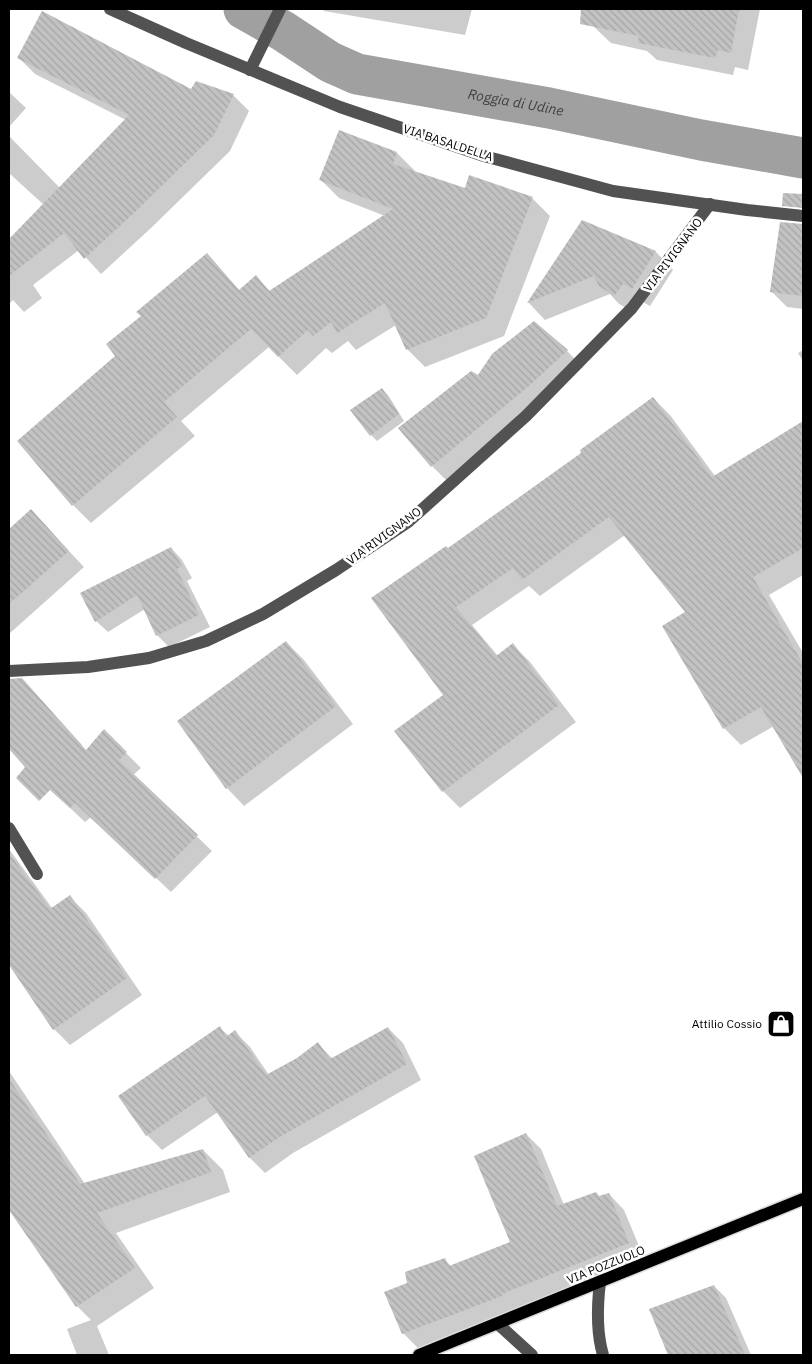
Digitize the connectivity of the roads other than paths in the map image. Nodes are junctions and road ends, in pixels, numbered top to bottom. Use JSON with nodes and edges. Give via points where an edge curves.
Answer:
{"nodes":[{"id":1,"x":110,"y":9,"type":"edge"},
{"id":2,"x":280,"y":9,"type":"edge"},
{"id":3,"x":250,"y":70,"type":"junction"},
{"id":4,"x":710,"y":204,"type":"junction"},
{"id":5,"x":803,"y":216,"type":"edge"},
{"id":6,"x":9,"y":670,"type":"edge"},
{"id":7,"x":9,"y":828,"type":"edge"},
{"id":8,"x":37,"y":874,"type":"dead end"},
{"id":9,"x":803,"y":1199,"type":"edge"},
{"id":10,"x":600,"y":1282,"type":"junction"},
{"id":11,"x":498,"y":1324,"type":"junction"},
{"id":12,"x":420,"y":1355,"type":"edge"},
{"id":13,"x":532,"y":1355,"type":"edge"},
{"id":14,"x":603,"y":1355,"type":"edge"}],
"edges":[{"from":1,"to":3,"type":"street","name":"VIA BASALDELLA"},
{"from":2,"to":3,"type":"street"},
{"from":3,"to":4,"type":"street","name":"VIA BASALDELLA","via":[[340,107],[484,156],[613,191]]},
{"from":4,"to":5,"type":"street","name":"VIA BASALDELLA"},
{"from":4,"to":6,"type":"street","name":"VIA RIVIGNANO","via":[[632,308],[526,416],[408,522],[336,570],[263,614],[206,641],[159,656],[88,667]]},
{"from":7,"to":8,"type":"street"},
{"from":9,"to":10,"type":"main road","name":"VIA POZZUOLO"},
{"from":10,"to":11,"type":"main road","name":"VIA POZZUOLO"},
{"from":10,"to":14,"type":"street","via":[[597,1305]]},
{"from":11,"to":12,"type":"main road","name":"VIA POZZUOLO"},
{"from":11,"to":13,"type":"street"}]}
